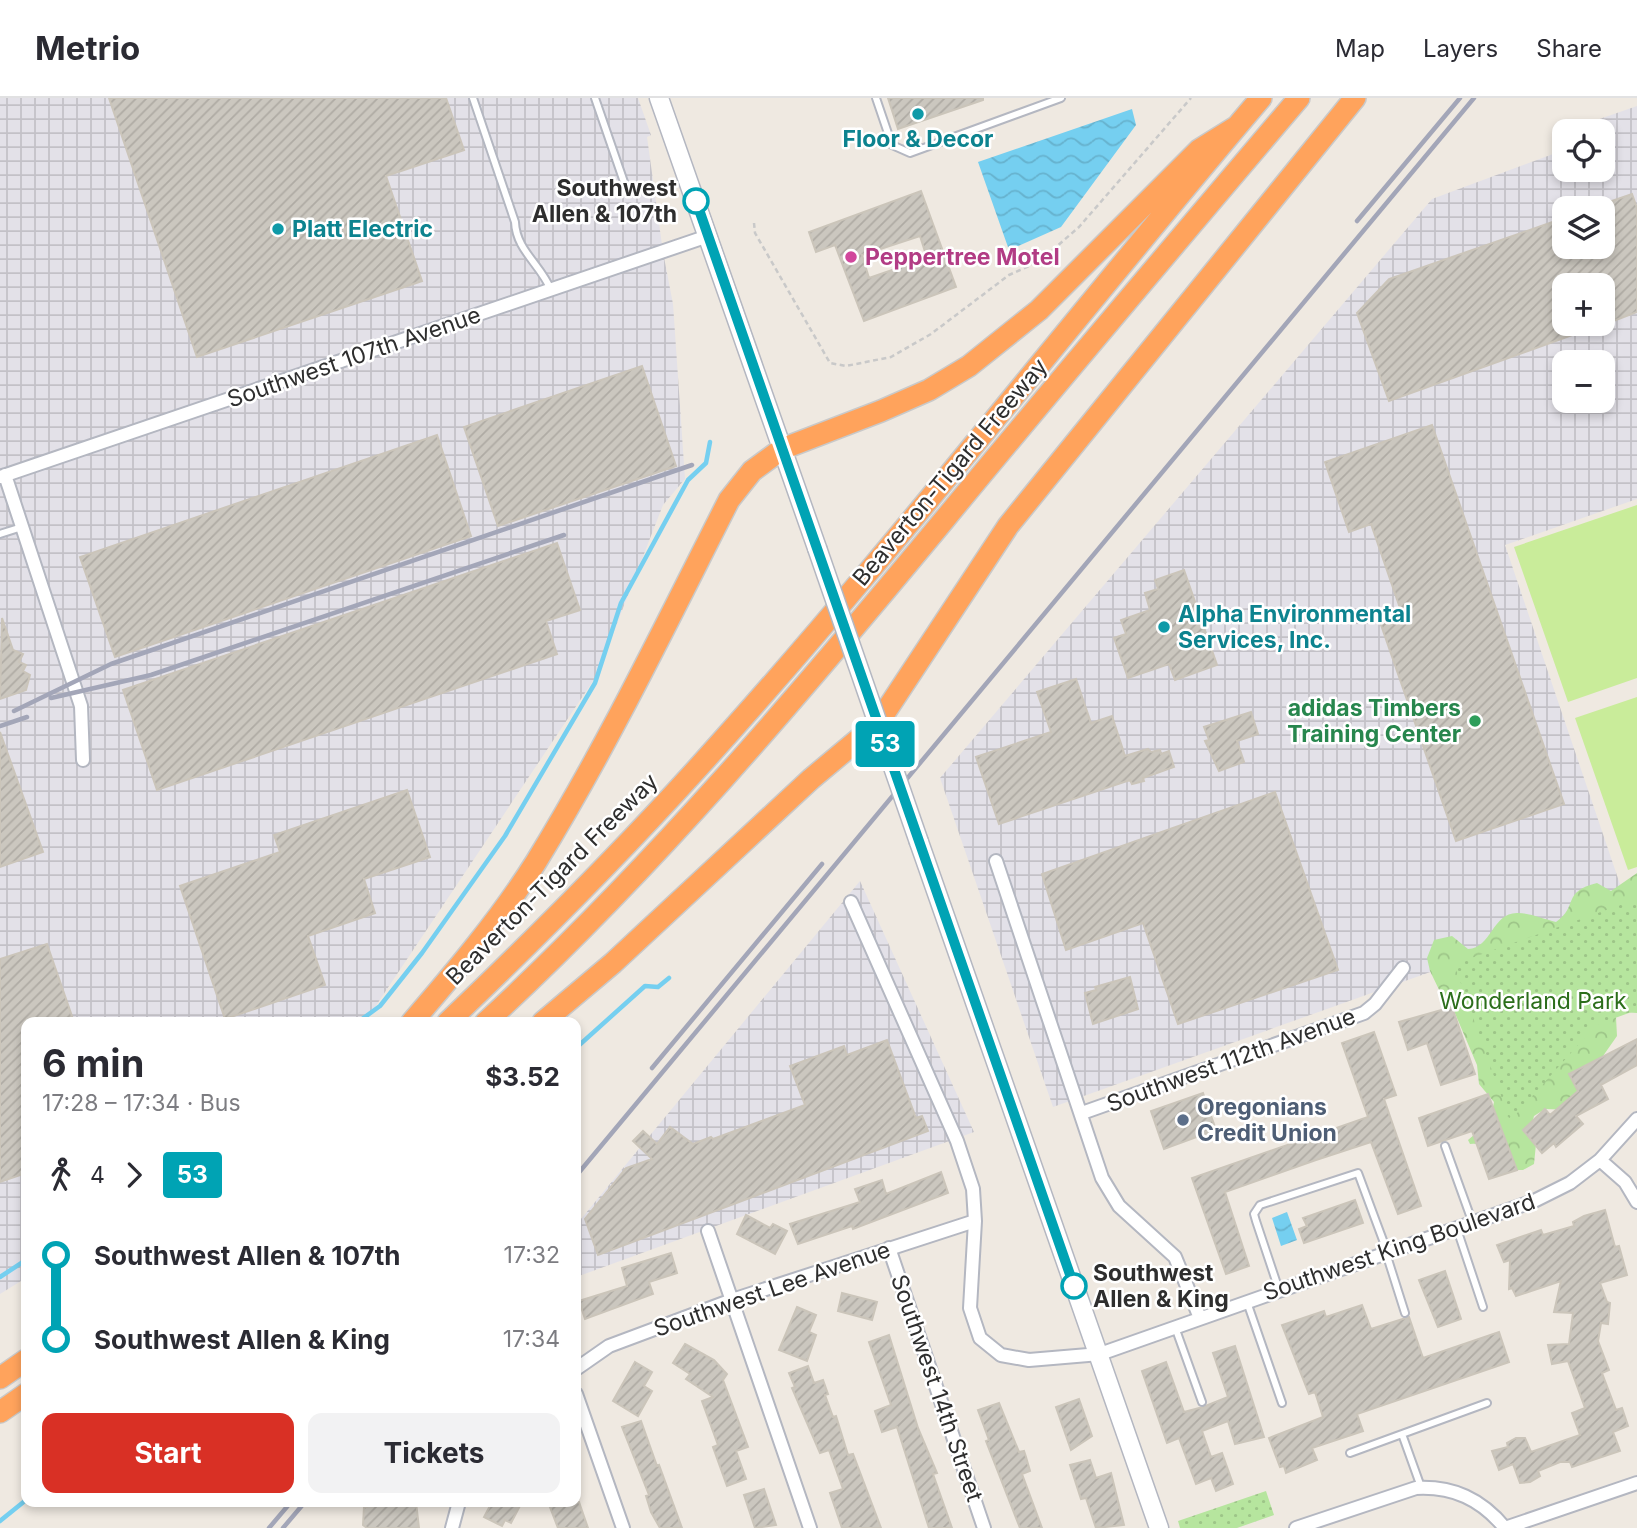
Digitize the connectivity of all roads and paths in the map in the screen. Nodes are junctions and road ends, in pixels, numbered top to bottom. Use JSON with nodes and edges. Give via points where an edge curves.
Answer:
{"nodes":[{"id":1,"x":473,"y":98,"type":"edge"},
{"id":2,"x":595,"y":98,"type":"edge"},
{"id":3,"x":659,"y":98,"type":"edge"},
{"id":4,"x":876,"y":98,"type":"edge"},
{"id":5,"x":1060,"y":98,"type":"edge"},
{"id":6,"x":1191,"y":98,"type":"edge"},
{"id":7,"x":1261,"y":98,"type":"edge"},
{"id":8,"x":1299,"y":98,"type":"edge"},
{"id":9,"x":1355,"y":98,"type":"edge"},
{"id":10,"x":1236,"y":127,"type":"junction"},
{"id":11,"x":625,"y":185,"type":"dead end"},
{"id":12,"x":754,"y":223,"type":"dead end"},
{"id":13,"x":708,"y":236,"type":"junction"},
{"id":14,"x":551,"y":290,"type":"junction"},
{"id":15,"x":782,"y":449,"type":"junction"},
{"id":16,"x":2,"y":476,"type":"edge"},
{"id":17,"x":22,"y":527,"type":"junction"},
{"id":18,"x":0,"y":534,"type":"edge"},
{"id":19,"x":878,"y":723,"type":"junction"},
{"id":20,"x":83,"y":760,"type":"dead end"},
{"id":21,"x":996,"y":861,"type":"dead end"},
{"id":22,"x":851,"y":902,"type":"dead end"},
{"id":23,"x":1403,"y":968,"type":"dead end"},
{"id":24,"x":416,"y":1017,"type":"edge"},
{"id":25,"x":453,"y":1017,"type":"edge"},
{"id":26,"x":491,"y":1017,"type":"edge"},
{"id":27,"x":549,"y":1017,"type":"edge"},
{"id":28,"x":1082,"y":1113,"type":"junction"},
{"id":29,"x":1637,"y":1119,"type":"edge"},
{"id":30,"x":1446,"y":1146,"type":"dead end"},
{"id":31,"x":1600,"y":1160,"type":"junction"},
{"id":32,"x":1637,"y":1202,"type":"edge"},
{"id":33,"x":975,"y":1221,"type":"junction"},
{"id":34,"x":1472,"y":1221,"type":"junction"},
{"id":35,"x":1456,"y":1226,"type":"junction"},
{"id":36,"x":708,"y":1231,"type":"dead end"},
{"id":37,"x":889,"y":1248,"type":"junction"},
{"id":38,"x":1386,"y":1251,"type":"junction"},
{"id":39,"x":1279,"y":1290,"type":"junction"},
{"id":40,"x":732,"y":1300,"type":"junction"},
{"id":41,"x":1247,"y":1301,"type":"junction"},
{"id":42,"x":1483,"y":1307,"type":"dead end"},
{"id":43,"x":1405,"y":1314,"type":"dead end"},
{"id":44,"x":1200,"y":1318,"type":"junction"},
{"id":45,"x":1175,"y":1327,"type":"junction"},
{"id":46,"x":1100,"y":1354,"type":"junction"},
{"id":47,"x":21,"y":1363,"type":"edge"},
{"id":48,"x":581,"y":1366,"type":"edge"},
{"id":49,"x":0,"y":1378,"type":"edge"},
{"id":50,"x":21,"y":1397,"type":"edge"},
{"id":51,"x":1202,"y":1402,"type":"dead end"},
{"id":52,"x":1487,"y":1402,"type":"dead end"},
{"id":53,"x":1282,"y":1403,"type":"dead end"},
{"id":54,"x":581,"y":1408,"type":"edge"},
{"id":55,"x":0,"y":1412,"type":"edge"},
{"id":56,"x":1402,"y":1434,"type":"junction"},
{"id":57,"x":1350,"y":1453,"type":"dead end"},
{"id":58,"x":1637,"y":1483,"type":"edge"},
{"id":59,"x":1421,"y":1488,"type":"junction"},
{"id":60,"x":458,"y":1507,"type":"edge"},
{"id":61,"x":452,"y":1528,"type":"edge"},
{"id":62,"x":623,"y":1528,"type":"edge"},
{"id":63,"x":810,"y":1528,"type":"edge"},
{"id":64,"x":984,"y":1528,"type":"edge"},
{"id":65,"x":1159,"y":1528,"type":"edge"},
{"id":66,"x":1296,"y":1528,"type":"edge"},
{"id":67,"x":1505,"y":1528,"type":"edge"}],
"edges":[{"from":1,"to":14,"type":"lane","via":[[516,236]]},
{"from":2,"to":11,"type":"lane"},
{"from":3,"to":13,"type":"main road"},
{"from":4,"to":5,"type":"lane","via":[[892,145],[909,153]]},
{"from":6,"to":12,"type":"path","via":[[1067,238],[1040,261],[1009,275],[931,334],[891,357],[846,366],[830,363],[755,233]]},
{"from":7,"to":10,"type":"highway","name":"Beaverton-Tigard Freeway"},
{"from":8,"to":26,"type":"highway","name":"Beaverton-Tigard Freeway","via":[[681,829]]},
{"from":9,"to":19,"type":"highway","via":[[1008,526]]},
{"from":10,"to":15,"type":"highway","via":[[1199,150],[1039,310],[969,366],[929,390]]},
{"from":10,"to":25,"type":"highway","name":"Beaverton-Tigard Freeway","via":[[762,695],[634,837]]},
{"from":13,"to":14,"type":"street","name":"Southwest 107th Avenue"},
{"from":13,"to":15,"type":"main road"},
{"from":14,"to":16,"type":"street","name":"Southwest 107th Avenue"},
{"from":15,"to":19,"type":"main road","bridge":true},
{"from":15,"to":24,"type":"highway","via":[[752,471],[729,499],[598,758],[535,863],[464,962]]},
{"from":16,"to":17,"type":"street"},
{"from":17,"to":18,"type":"lane"},
{"from":17,"to":20,"type":"street","via":[[81,706]]},
{"from":19,"to":27,"type":"highway"},
{"from":19,"to":46,"type":"main road","bridge":true},
{"from":21,"to":28,"type":"street"},
{"from":22,"to":33,"type":"street","name":"Southwest King Boulevard","via":[[957,1141],[973,1189]]},
{"from":23,"to":28,"type":"street","name":"Southwest 112th Avenue","via":[[1364,1013]]},
{"from":28,"to":44,"type":"street","via":[[1110,1194],[1175,1257]]},
{"from":29,"to":31,"type":"street","name":"Southwest King Boulevard"},
{"from":30,"to":34,"type":"lane"},
{"from":31,"to":32,"type":"street","via":[[1625,1182]]},
{"from":31,"to":34,"type":"street","name":"Southwest King Boulevard","via":[[1570,1183],[1534,1201]]},
{"from":33,"to":37,"type":"street","name":"Southwest Lee Avenue"},
{"from":33,"to":46,"type":"street","name":"Southwest King Boulevard","via":[[972,1325],[991,1350],[1014,1359]]},
{"from":34,"to":35,"type":"street","name":"Southwest King Boulevard"},
{"from":35,"to":38,"type":"street","name":"Southwest King Boulevard"},
{"from":35,"to":42,"type":"lane"},
{"from":36,"to":40,"type":"street"},
{"from":37,"to":40,"type":"street","name":"Southwest Lee Avenue"},
{"from":37,"to":64,"type":"street","name":"Southwest 14th Street"},
{"from":38,"to":39,"type":"street","name":"Southwest King Boulevard"},
{"from":38,"to":39,"type":"lane","via":[[1358,1173],[1260,1205],[1254,1214]]},
{"from":38,"to":43,"type":"lane"},
{"from":39,"to":41,"type":"street","name":"Southwest King Boulevard"},
{"from":40,"to":48,"type":"street","name":"Southwest Lee Avenue","via":[[609,1346]]},
{"from":40,"to":63,"type":"street"},
{"from":41,"to":44,"type":"street","name":"Southwest King Boulevard"},
{"from":41,"to":53,"type":"lane"},
{"from":44,"to":45,"type":"street","name":"Southwest King Boulevard"},
{"from":45,"to":46,"type":"street","name":"Southwest King Boulevard"},
{"from":45,"to":51,"type":"lane"},
{"from":46,"to":65,"type":"main road"},
{"from":47,"to":49,"type":"highway"},
{"from":50,"to":55,"type":"highway"},
{"from":52,"to":56,"type":"lane"},
{"from":54,"to":62,"type":"street"},
{"from":56,"to":57,"type":"lane"},
{"from":56,"to":59,"type":"lane"},
{"from":58,"to":67,"type":"street"},
{"from":59,"to":66,"type":"street"},
{"from":59,"to":67,"type":"street","via":[[1454,1491],[1474,1499],[1489,1508]]},
{"from":60,"to":61,"type":"street"}]}
